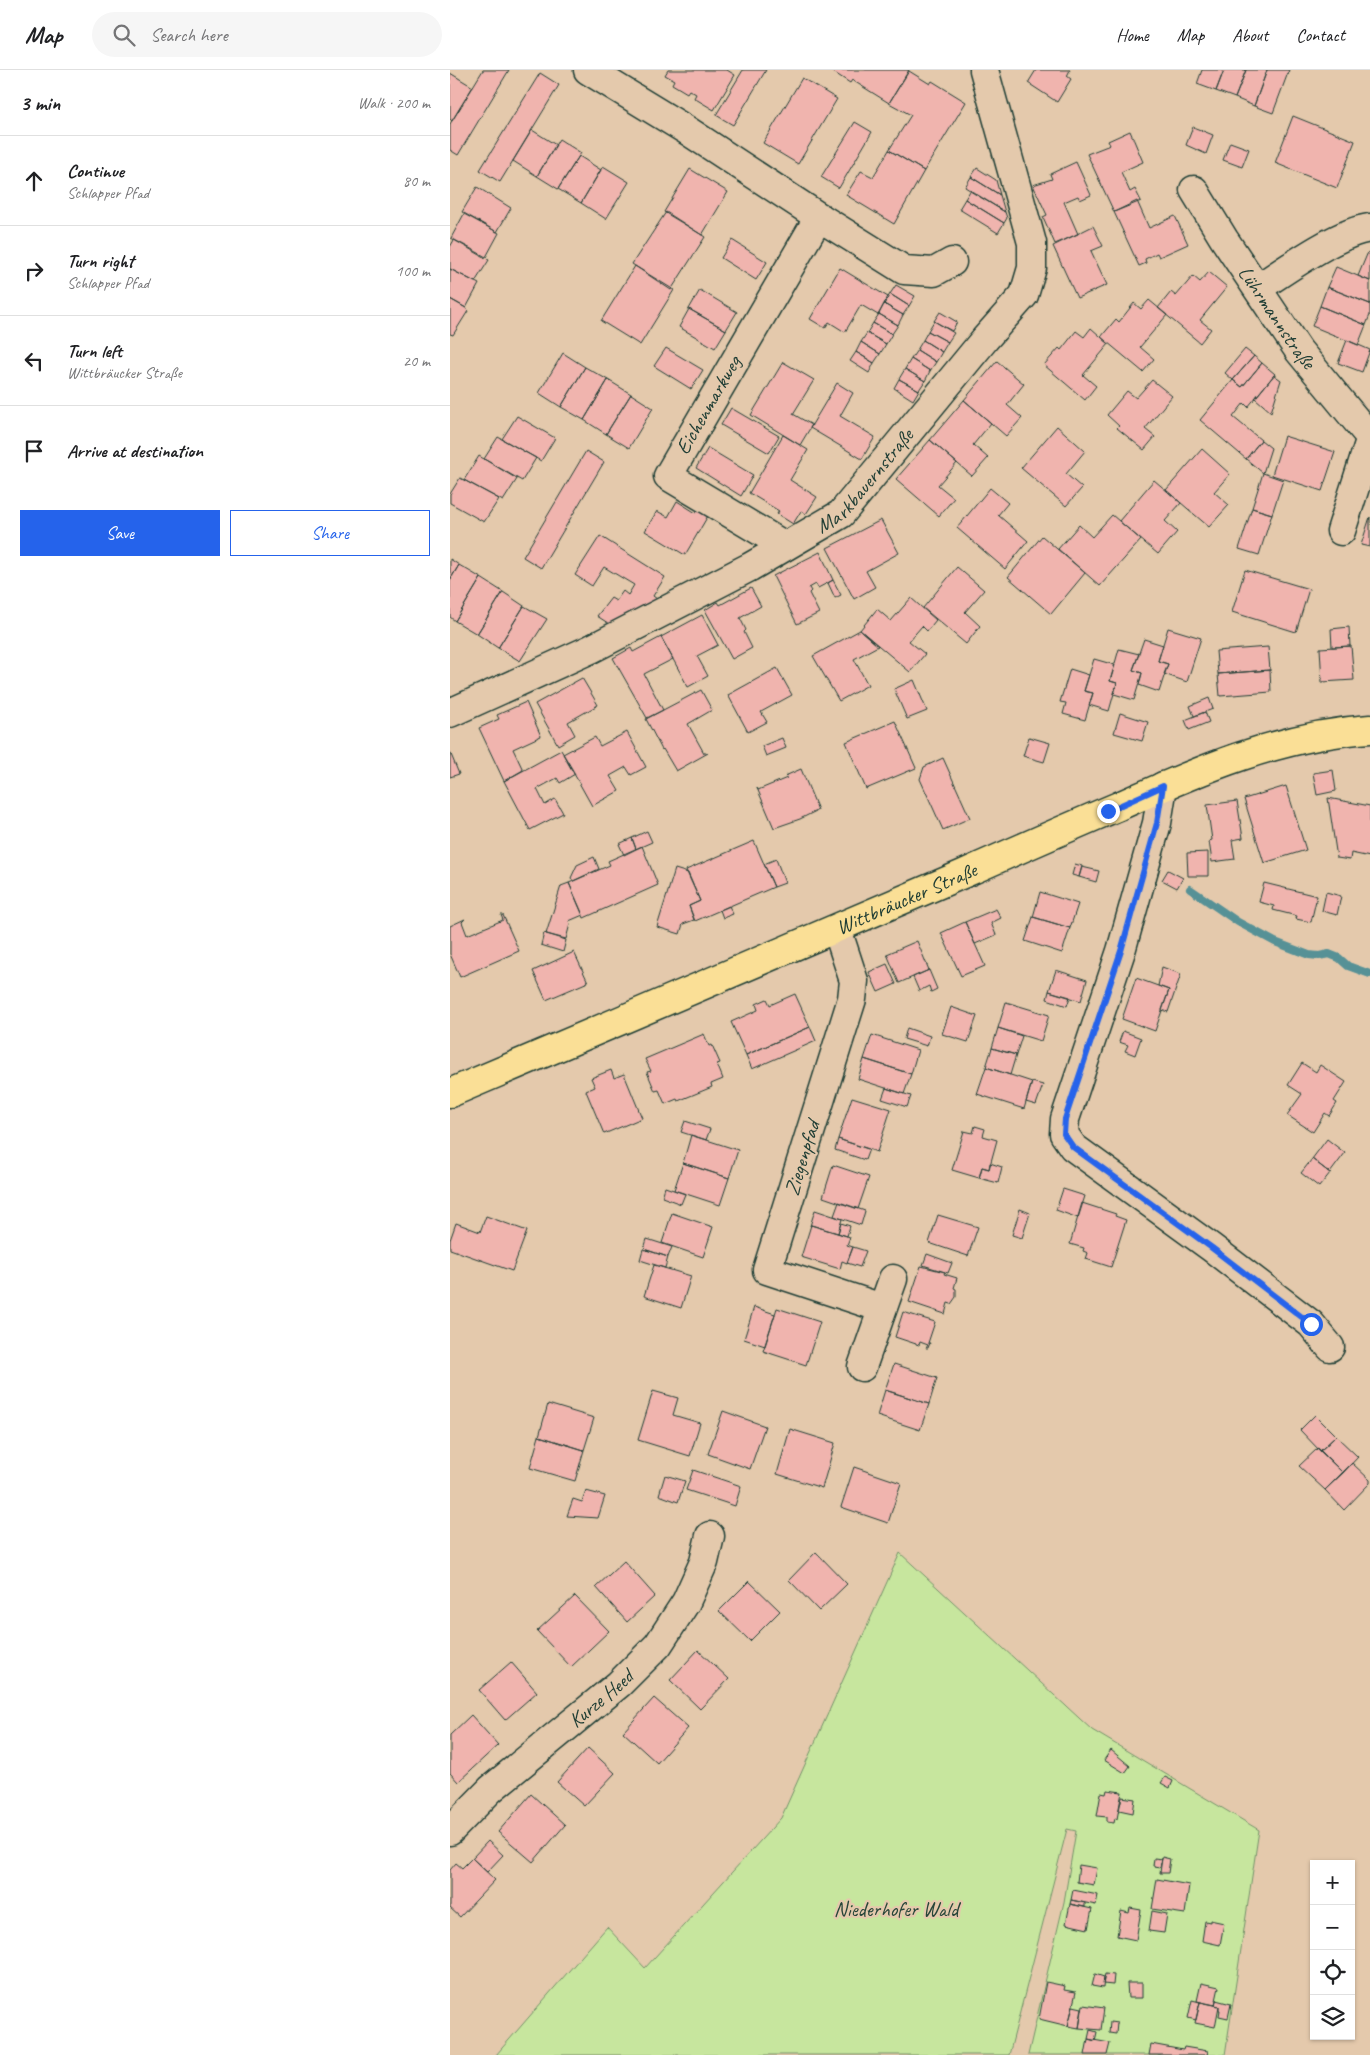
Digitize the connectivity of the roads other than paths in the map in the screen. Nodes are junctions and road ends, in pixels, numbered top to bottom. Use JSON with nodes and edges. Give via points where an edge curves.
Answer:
{"nodes":[{"id":1,"x":588,"y":70,"type":"edge"},
{"id":2,"x":984,"y":70,"type":"edge"},
{"id":3,"x":1194,"y":190,"type":"dead end"},
{"id":4,"x":819,"y":217,"type":"junction"},
{"id":5,"x":1370,"y":228,"type":"edge"},
{"id":6,"x":952,"y":262,"type":"dead end"},
{"id":7,"x":1258,"y":288,"type":"junction"},
{"id":8,"x":1370,"y":439,"type":"edge"},
{"id":9,"x":1341,"y":531,"type":"dead end"},
{"id":10,"x":786,"y":546,"type":"junction"},
{"id":11,"x":450,"y":713,"type":"edge"},
{"id":12,"x":1370,"y":729,"type":"edge"},
{"id":13,"x":1163,"y":786,"type":"junction"},
{"id":14,"x":837,"y":929,"type":"junction"},
{"id":15,"x":450,"y":1093,"type":"edge"},
{"id":16,"x":893,"y":1279,"type":"dead end"},
{"id":17,"x":882,"y":1308,"type":"junction"},
{"id":18,"x":1330,"y":1347,"type":"dead end"},
{"id":19,"x":862,"y":1367,"type":"dead end"},
{"id":20,"x":710,"y":1536,"type":"dead end"},
{"id":21,"x":450,"y":1831,"type":"edge"}],
"edges":[{"from":1,"to":4,"type":"street"},
{"from":2,"to":10,"type":"street","name":"Markbauernstraße","via":[[1032,243],[1032,268],[1024,295],[842,514]]},
{"from":3,"to":7,"type":"street","name":"Lührmannstraße"},
{"from":4,"to":6,"type":"street","via":[[904,270],[934,272]]},
{"from":4,"to":10,"type":"street","name":"Eichenmarkweg","via":[[668,476]]},
{"from":5,"to":7,"type":"street","via":[[1348,234]]},
{"from":7,"to":8,"type":"street","name":"Lührmannstraße","via":[[1299,351]]},
{"from":8,"to":9,"type":"street","name":"Lührmannstraße"},
{"from":10,"to":11,"type":"street","name":"Markbauernstraße","via":[[591,649]]},
{"from":12,"to":13,"type":"main road","name":"Wittbräucker Straße","via":[[1326,733],[1264,748]]},
{"from":13,"to":14,"type":"main road","name":"Wittbräucker Straße"},
{"from":13,"to":18,"type":"street","via":[[1157,823],[1121,951],[1065,1119],[1064,1134],[1073,1147],[1311,1324]]},
{"from":14,"to":15,"type":"main road","name":"Wittbräucker Straße"},
{"from":14,"to":17,"type":"street","name":"Ziegenpfad","via":[[854,981],[852,999],[767,1270]]},
{"from":16,"to":17,"type":"street"},
{"from":17,"to":19,"type":"street"},
{"from":20,"to":21,"type":"street","name":"Kurze Heed","via":[[704,1562],[686,1602],[658,1645],[619,1684],[491,1788]]}]}
